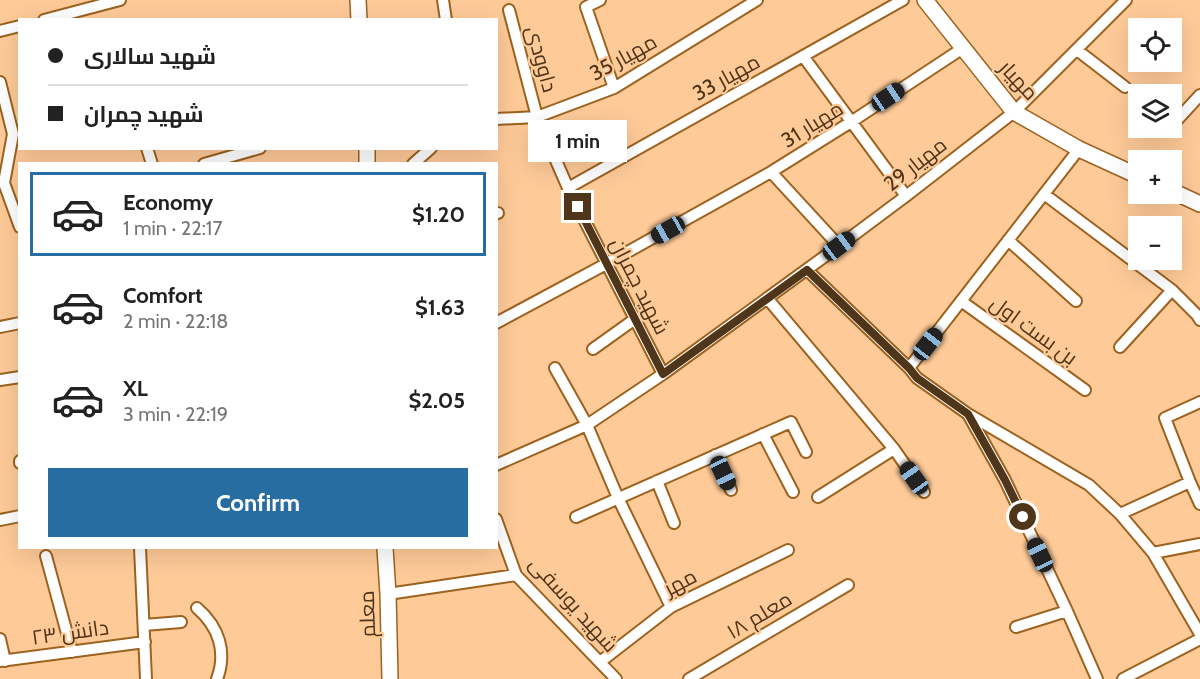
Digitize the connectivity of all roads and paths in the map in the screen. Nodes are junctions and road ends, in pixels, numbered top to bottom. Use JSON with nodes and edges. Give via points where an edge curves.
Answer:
{"nodes":[{"id":1,"x":120,"y":0,"type":"edge"},
{"id":2,"x":358,"y":0,"type":"edge"},
{"id":3,"x":443,"y":0,"type":"edge"},
{"id":4,"x":600,"y":0,"type":"edge"},
{"id":5,"x":757,"y":0,"type":"edge"},
{"id":6,"x":903,"y":0,"type":"edge"},
{"id":7,"x":925,"y":0,"type":"edge"},
{"id":8,"x":1126,"y":0,"type":"edge"},
{"id":9,"x":1114,"y":4,"type":"edge"},
{"id":10,"x":509,"y":10,"type":"dead end"},
{"id":11,"x":52,"y":18,"type":"edge"},
{"id":12,"x":359,"y":18,"type":"edge"},
{"id":13,"x":446,"y":18,"type":"edge"},
{"id":14,"x":18,"y":26,"type":"edge"},
{"id":15,"x":0,"y":31,"type":"edge"},
{"id":16,"x":963,"y":48,"type":"junction"},
{"id":17,"x":1077,"y":50,"type":"junction"},
{"id":18,"x":803,"y":56,"type":"junction"},
{"id":19,"x":0,"y":82,"type":"edge"},
{"id":20,"x":1125,"y":87,"type":"dead end"},
{"id":21,"x":614,"y":88,"type":"junction"},
{"id":22,"x":1200,"y":94,"type":"edge"},
{"id":23,"x":1014,"y":112,"type":"junction"},
{"id":24,"x":1182,"y":114,"type":"edge"},
{"id":25,"x":537,"y":117,"type":"junction"},
{"id":26,"x":498,"y":119,"type":"edge"},
{"id":27,"x":851,"y":122,"type":"junction"},
{"id":28,"x":16,"y":134,"type":"edge"},
{"id":29,"x":1079,"y":149,"type":"junction"},
{"id":30,"x":253,"y":150,"type":"edge"},
{"id":31,"x":429,"y":150,"type":"edge"},
{"id":32,"x":211,"y":162,"type":"edge"},
{"id":33,"x":415,"y":162,"type":"edge"},
{"id":34,"x":1128,"y":171,"type":"edge"},
{"id":35,"x":771,"y":172,"type":"junction"},
{"id":36,"x":2,"y":183,"type":"edge"},
{"id":37,"x":568,"y":188,"type":"junction"},
{"id":38,"x":1044,"y":194,"type":"junction"},
{"id":39,"x":906,"y":196,"type":"junction"},
{"id":40,"x":1182,"y":196,"type":"edge"},
{"id":41,"x":1200,"y":204,"type":"edge"},
{"id":42,"x":18,"y":222,"type":"edge"},
{"id":43,"x":1008,"y":240,"type":"junction"},
{"id":44,"x":839,"y":246,"type":"junction"},
{"id":45,"x":606,"y":264,"type":"junction"},
{"id":46,"x":807,"y":270,"type":"junction"},
{"id":47,"x":1172,"y":290,"type":"junction"},
{"id":48,"x":767,"y":298,"type":"junction"},
{"id":49,"x":961,"y":301,"type":"junction"},
{"id":50,"x":1076,"y":301,"type":"dead end"},
{"id":51,"x":1199,"y":316,"type":"edge"},
{"id":52,"x":635,"y":319,"type":"junction"},
{"id":53,"x":498,"y":322,"type":"edge"},
{"id":54,"x":18,"y":323,"type":"edge"},
{"id":55,"x":0,"y":327,"type":"edge"},
{"id":56,"x":1120,"y":347,"type":"dead end"},
{"id":57,"x":593,"y":349,"type":"dead end"},
{"id":58,"x":555,"y":368,"type":"dead end"},
{"id":59,"x":909,"y":368,"type":"junction"},
{"id":60,"x":663,"y":374,"type":"junction"},
{"id":61,"x":18,"y":377,"type":"edge"},
{"id":62,"x":0,"y":380,"type":"edge"},
{"id":63,"x":1085,"y":390,"type":"dead end"},
{"id":64,"x":1200,"y":402,"type":"edge"},
{"id":65,"x":968,"y":414,"type":"junction"},
{"id":66,"x":587,"y":425,"type":"junction"},
{"id":67,"x":763,"y":434,"type":"junction"},
{"id":68,"x":894,"y":449,"type":"junction"},
{"id":69,"x":806,"y":452,"type":"dead end"},
{"id":70,"x":715,"y":456,"type":"junction"},
{"id":71,"x":498,"y":464,"type":"edge"},
{"id":72,"x":657,"y":481,"type":"junction"},
{"id":73,"x":1190,"y":482,"type":"junction"},
{"id":74,"x":731,"y":490,"type":"dead end"},
{"id":75,"x":793,"y":492,"type":"dead end"},
{"id":76,"x":924,"y":492,"type":"dead end"},
{"id":77,"x":818,"y":497,"type":"dead end"},
{"id":78,"x":618,"y":498,"type":"junction"},
{"id":79,"x":1200,"y":504,"type":"edge"},
{"id":80,"x":1120,"y":514,"type":"junction"},
{"id":81,"x":18,"y":516,"type":"edge"},
{"id":82,"x":576,"y":517,"type":"dead end"},
{"id":83,"x":0,"y":520,"type":"edge"},
{"id":84,"x":674,"y":523,"type":"dead end"},
{"id":85,"x":498,"y":525,"type":"edge"},
{"id":86,"x":1200,"y":544,"type":"edge"},
{"id":87,"x":140,"y":549,"type":"edge"},
{"id":88,"x":385,"y":549,"type":"edge"},
{"id":89,"x":788,"y":550,"type":"dead end"},
{"id":90,"x":1153,"y":553,"type":"junction"},
{"id":91,"x":46,"y":556,"type":"dead end"},
{"id":92,"x":516,"y":575,"type":"junction"},
{"id":93,"x":848,"y":585,"type":"dead end"},
{"id":94,"x":388,"y":594,"type":"junction"},
{"id":95,"x":671,"y":607,"type":"junction"},
{"id":96,"x":197,"y":608,"type":"dead end"},
{"id":97,"x":1067,"y":611,"type":"junction"},
{"id":98,"x":182,"y":622,"type":"dead end"},
{"id":99,"x":144,"y":625,"type":"junction"},
{"id":100,"x":1016,"y":627,"type":"dead end"},
{"id":101,"x":1200,"y":636,"type":"edge"},
{"id":102,"x":0,"y":639,"type":"edge"},
{"id":103,"x":145,"y":642,"type":"junction"},
{"id":104,"x":72,"y":652,"type":"junction"},
{"id":105,"x":2,"y":661,"type":"edge"},
{"id":106,"x":600,"y":662,"type":"junction"},
{"id":107,"x":146,"y":679,"type":"edge"},
{"id":108,"x":217,"y":679,"type":"edge"},
{"id":109,"x":390,"y":679,"type":"edge"},
{"id":110,"x":616,"y":679,"type":"edge"},
{"id":111,"x":689,"y":679,"type":"edge"},
{"id":112,"x":1097,"y":679,"type":"edge"},
{"id":113,"x":1123,"y":679,"type":"edge"}],
"edges":[{"from":1,"to":11,"type":"street"},
{"from":2,"to":12,"type":"street"},
{"from":3,"to":13,"type":"street"},
{"from":4,"to":21,"type":"street","via":[[585,7]]},
{"from":5,"to":21,"type":"street","name":"مهیار 35"},
{"from":6,"to":18,"type":"street","name":"مهیار 33"},
{"from":7,"to":16,"type":"street","name":"مهیار"},
{"from":8,"to":9,"type":"street","name":"مهیار 29"},
{"from":9,"to":17,"type":"street","name":"مهیار 29"},
{"from":10,"to":25,"type":"street","name":"داوودی"},
{"from":14,"to":15,"type":"street"},
{"from":16,"to":23,"type":"street","name":"مهیار"},
{"from":16,"to":27,"type":"street","name":"مهیار 31"},
{"from":17,"to":20,"type":"street"},
{"from":17,"to":23,"type":"street","name":"مهیار 29"},
{"from":18,"to":27,"type":"street"},
{"from":18,"to":37,"type":"street","name":"مهیار 33"},
{"from":19,"to":28,"type":"street"},
{"from":21,"to":25,"type":"street","name":"مهیار 35"},
{"from":22,"to":24,"type":"street"},
{"from":23,"to":29,"type":"street","name":"مهیار"},
{"from":23,"to":39,"type":"street","name":"مهیار 29"},
{"from":25,"to":26,"type":"street","name":"مهیار 35"},
{"from":25,"to":37,"type":"street","name":"شهید چمران"},
{"from":27,"to":35,"type":"street","name":"مهیار 31"},
{"from":27,"to":39,"type":"street"},
{"from":28,"to":36,"type":"street"},
{"from":29,"to":34,"type":"street","name":"مهیار"},
{"from":29,"to":38,"type":"street"},
{"from":30,"to":32,"type":"street"},
{"from":31,"to":33,"type":"street"},
{"from":35,"to":44,"type":"street"},
{"from":35,"to":45,"type":"street","name":"مهیار 31"},
{"from":36,"to":42,"type":"street"},
{"from":37,"to":45,"type":"street","name":"شهید چمران"},
{"from":38,"to":43,"type":"street"},
{"from":38,"to":47,"type":"street"},
{"from":39,"to":44,"type":"street","name":"مهیار 29"},
{"from":40,"to":41,"type":"street"},
{"from":43,"to":49,"type":"street"},
{"from":43,"to":50,"type":"street"},
{"from":44,"to":46,"type":"street","name":"مهیار 29"},
{"from":45,"to":52,"type":"street","name":"شهید چمران"},
{"from":45,"to":53,"type":"street","name":"مهیار 31"},
{"from":46,"to":48,"type":"street","name":"مهیار 29"},
{"from":46,"to":59,"type":"street"},
{"from":47,"to":51,"type":"street"},
{"from":47,"to":56,"type":"street"},
{"from":48,"to":60,"type":"street","name":"مهیار 29"},
{"from":48,"to":68,"type":"street"},
{"from":49,"to":59,"type":"street"},
{"from":49,"to":63,"type":"street","name":"بن بست اول"},
{"from":52,"to":57,"type":"street"},
{"from":52,"to":60,"type":"street","name":"شهید چمران"},
{"from":54,"to":55,"type":"street"},
{"from":58,"to":66,"type":"street"},
{"from":59,"to":65,"type":"street"},
{"from":60,"to":66,"type":"street","name":"مهیار 29"},
{"from":61,"to":62,"type":"street"},
{"from":64,"to":73,"type":"street","via":[[1165,418]]},
{"from":65,"to":80,"type":"street","via":[[1089,485]]},
{"from":65,"to":97,"type":"street","via":[[1005,480]]},
{"from":66,"to":71,"type":"street","name":"مهیار 29"},
{"from":66,"to":78,"type":"street"},
{"from":67,"to":69,"type":"street","via":[[791,422]]},
{"from":67,"to":70,"type":"street"},
{"from":67,"to":75,"type":"street"},
{"from":68,"to":76,"type":"street"},
{"from":68,"to":77,"type":"street"},
{"from":70,"to":72,"type":"street"},
{"from":70,"to":74,"type":"street"},
{"from":72,"to":78,"type":"street"},
{"from":72,"to":84,"type":"street"},
{"from":73,"to":79,"type":"street"},
{"from":73,"to":80,"type":"street"},
{"from":78,"to":82,"type":"street"},
{"from":78,"to":95,"type":"street"},
{"from":80,"to":90,"type":"street"},
{"from":81,"to":83,"type":"street"},
{"from":85,"to":92,"type":"street","name":"شهید یوسفی"},
{"from":86,"to":90,"type":"street"},
{"from":87,"to":99,"type":"street"},
{"from":88,"to":94,"type":"street","name":"معلم"},
{"from":89,"to":95,"type":"street","name":"مهر"},
{"from":90,"to":101,"type":"street"},
{"from":91,"to":104,"type":"street"},
{"from":92,"to":94,"type":"street"},
{"from":92,"to":106,"type":"street","name":"شهید یوسفی"},
{"from":93,"to":111,"type":"street","name":"معلم ۱۸"},
{"from":94,"to":109,"type":"street","name":"معلم"},
{"from":95,"to":106,"type":"street","name":"مهر"},
{"from":96,"to":108,"type":"street","via":[[208,617],[216,632],[222,656]]},
{"from":97,"to":100,"type":"street"},
{"from":97,"to":112,"type":"street"},
{"from":98,"to":99,"type":"street"},
{"from":99,"to":103,"type":"street"},
{"from":101,"to":113,"type":"street"},
{"from":102,"to":105,"type":"street"},
{"from":103,"to":104,"type":"street","name":"دانش ٢٣"},
{"from":103,"to":107,"type":"street"},
{"from":104,"to":105,"type":"street","name":"دانش ٢٣"},
{"from":106,"to":110,"type":"street","name":"شهید یوسفی"}]}
